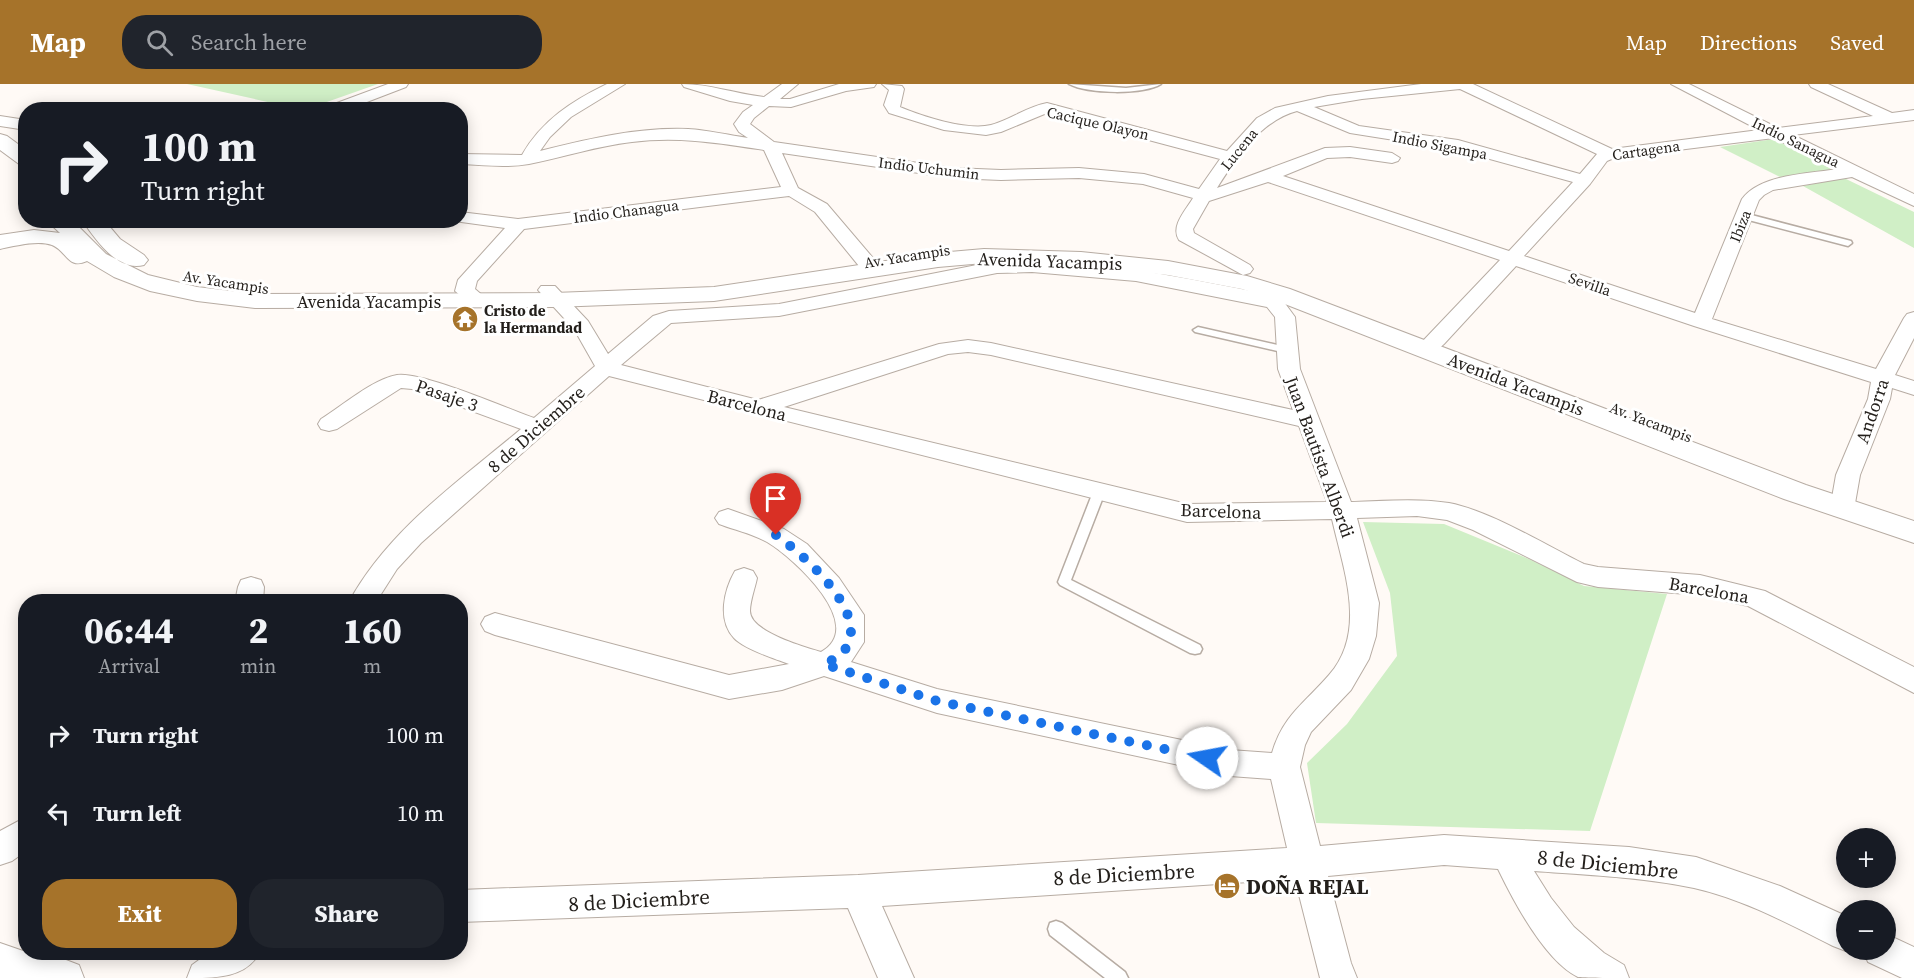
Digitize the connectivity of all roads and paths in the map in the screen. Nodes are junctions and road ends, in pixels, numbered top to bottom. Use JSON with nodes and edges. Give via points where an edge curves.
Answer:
{"nodes":[{"id":1,"x":401,"y":84,"type":"edge"},
{"id":2,"x":417,"y":84,"type":"edge"},
{"id":3,"x":618,"y":84,"type":"edge"},
{"id":4,"x":689,"y":84,"type":"edge"},
{"id":5,"x":791,"y":84,"type":"edge"},
{"id":6,"x":869,"y":84,"type":"edge"},
{"id":7,"x":889,"y":84,"type":"edge"},
{"id":8,"x":1072,"y":84,"type":"edge"},
{"id":9,"x":1158,"y":84,"type":"edge"},
{"id":10,"x":1330,"y":84,"type":"edge"},
{"id":11,"x":1463,"y":84,"type":"edge"},
{"id":12,"x":1677,"y":84,"type":"edge"},
{"id":13,"x":1816,"y":84,"type":"edge"},
{"id":14,"x":1360,"y":94,"type":"junction"},
{"id":15,"x":353,"y":102,"type":"edge"},
{"id":16,"x":369,"y":102,"type":"edge"},
{"id":17,"x":766,"y":103,"type":"junction"},
{"id":18,"x":1298,"y":106,"type":"junction"},
{"id":19,"x":1914,"y":115,"type":"edge"},
{"id":20,"x":1891,"y":118,"type":"junction"},
{"id":21,"x":0,"y":122,"type":"edge"},
{"id":22,"x":18,"y":124,"type":"edge"},
{"id":23,"x":1914,"y":129,"type":"edge"},
{"id":24,"x":18,"y":133,"type":"edge"},
{"id":25,"x":1776,"y":133,"type":"junction"},
{"id":26,"x":0,"y":140,"type":"edge"},
{"id":27,"x":771,"y":147,"type":"junction"},
{"id":28,"x":18,"y":154,"type":"edge"},
{"id":29,"x":1610,"y":154,"type":"junction"},
{"id":30,"x":1231,"y":157,"type":"junction"},
{"id":31,"x":1392,"y":158,"type":"dead end"},
{"id":32,"x":468,"y":159,"type":"edge"},
{"id":33,"x":528,"y":159,"type":"junction"},
{"id":34,"x":1855,"y":171,"type":"junction"},
{"id":35,"x":1268,"y":176,"type":"junction"},
{"id":36,"x":1584,"y":180,"type":"junction"},
{"id":37,"x":791,"y":191,"type":"junction"},
{"id":38,"x":1205,"y":196,"type":"junction"},
{"id":39,"x":1914,"y":201,"type":"edge"},
{"id":40,"x":1744,"y":216,"type":"junction"},
{"id":41,"x":468,"y":218,"type":"edge"},
{"id":42,"x":18,"y":219,"type":"edge"},
{"id":43,"x":518,"y":224,"type":"junction"},
{"id":44,"x":0,"y":226,"type":"edge"},
{"id":45,"x":18,"y":226,"type":"edge"},
{"id":46,"x":68,"y":228,"type":"edge"},
{"id":47,"x":99,"y":228,"type":"edge"},
{"id":48,"x":0,"y":231,"type":"edge"},
{"id":49,"x":0,"y":242,"type":"edge"},
{"id":50,"x":1848,"y":243,"type":"dead end"},
{"id":51,"x":1512,"y":258,"type":"junction"},
{"id":52,"x":866,"y":262,"type":"junction"},
{"id":53,"x":1243,"y":269,"type":"junction"},
{"id":54,"x":551,"y":295,"type":"junction"},
{"id":55,"x":472,"y":296,"type":"junction"},
{"id":56,"x":605,"y":298,"type":"junction"},
{"id":57,"x":1277,"y":298,"type":"junction"},
{"id":58,"x":338,"y":302,"type":"junction"},
{"id":59,"x":1914,"y":318,"type":"edge"},
{"id":60,"x":1701,"y":322,"type":"junction"},
{"id":61,"x":582,"y":326,"type":"junction"},
{"id":62,"x":1198,"y":330,"type":"dead end"},
{"id":63,"x":1431,"y":345,"type":"junction"},
{"id":64,"x":1286,"y":350,"type":"junction"},
{"id":65,"x":606,"y":368,"type":"junction"},
{"id":66,"x":1882,"y":379,"type":"junction"},
{"id":67,"x":1914,"y":388,"type":"edge"},
{"id":68,"x":757,"y":408,"type":"junction"},
{"id":69,"x":1309,"y":421,"type":"junction"},
{"id":70,"x":329,"y":424,"type":"dead end"},
{"id":71,"x":538,"y":427,"type":"junction"},
{"id":72,"x":1099,"y":492,"type":"junction"},
{"id":73,"x":1843,"y":502,"type":"junction"},
{"id":74,"x":1343,"y":512,"type":"junction"},
{"id":75,"x":1914,"y":516,"type":"edge"},
{"id":76,"x":728,"y":518,"type":"dead end"},
{"id":77,"x":1914,"y":532,"type":"edge"},
{"id":78,"x":744,"y":578,"type":"dead end"},
{"id":79,"x":366,"y":594,"type":"edge"},
{"id":80,"x":495,"y":624,"type":"dead end"},
{"id":81,"x":1195,"y":649,"type":"dead end"},
{"id":82,"x":824,"y":664,"type":"junction"},
{"id":83,"x":1914,"y":681,"type":"edge"},
{"id":84,"x":1284,"y":767,"type":"junction"},
{"id":85,"x":18,"y":838,"type":"edge"},
{"id":86,"x":0,"y":850,"type":"edge"},
{"id":87,"x":1508,"y":855,"type":"junction"},
{"id":88,"x":1309,"y":860,"type":"junction"},
{"id":89,"x":858,"y":891,"type":"junction"},
{"id":90,"x":468,"y":906,"type":"edge"},
{"id":91,"x":1056,"y":928,"type":"dead end"},
{"id":92,"x":1836,"y":929,"type":"edge"},
{"id":93,"x":1896,"y":957,"type":"edge"},
{"id":94,"x":231,"y":960,"type":"edge"},
{"id":95,"x":0,"y":961,"type":"edge"},
{"id":96,"x":1914,"y":965,"type":"edge"},
{"id":97,"x":1334,"y":975,"type":"edge"},
{"id":98,"x":66,"y":978,"type":"edge"},
{"id":99,"x":206,"y":978,"type":"edge"},
{"id":100,"x":896,"y":978,"type":"edge"},
{"id":101,"x":1119,"y":978,"type":"edge"},
{"id":102,"x":1611,"y":978,"type":"edge"}],
"edges":[{"from":1,"to":15,"type":"street"},
{"from":2,"to":16,"type":"street"},
{"from":3,"to":33,"type":"street","via":[[585,100],[550,126],[540,135]]},
{"from":4,"to":17,"type":"street"},
{"from":5,"to":17,"type":"street"},
{"from":6,"to":17,"type":"street","via":[[829,90],[791,103]]},
{"from":7,"to":30,"type":"street","name":"Cacique Olayon","via":[[897,89],[891,105],[894,110],[973,131],[993,129],[1036,109],[1047,108]]},
{"from":8,"to":9,"type":"lane","via":[[1127,91]]},
{"from":10,"to":14,"type":"street"},
{"from":11,"to":14,"type":"street","name":"Lucena"},
{"from":11,"to":29,"type":"street"},
{"from":12,"to":25,"type":"street","name":"Indio Sanagua"},
{"from":13,"to":20,"type":"street"},
{"from":14,"to":18,"type":"street","name":"Lucena"},
{"from":17,"to":27,"type":"street","via":[[742,124]]},
{"from":18,"to":30,"type":"street","name":"Lucena","via":[[1257,126]]},
{"from":18,"to":36,"type":"street","name":"Indio Sigampa","via":[[1356,130],[1458,145]]},
{"from":19,"to":20,"type":"street","name":"Cartagena"},
{"from":20,"to":23,"type":"street"},
{"from":20,"to":25,"type":"street","name":"Cartagena"},
{"from":21,"to":22,"type":"street"},
{"from":21,"to":24,"type":"street"},
{"from":25,"to":29,"type":"street","name":"Cartagena"},
{"from":25,"to":34,"type":"street","name":"Indio Sanagua"},
{"from":26,"to":28,"type":"street"},
{"from":27,"to":33,"type":"street","name":"Indio Uchumin","via":[[688,134],[661,135],[606,141]]},
{"from":27,"to":37,"type":"street"},
{"from":27,"to":38,"type":"street","name":"Indio Uchumin","via":[[953,173],[1079,173],[1136,178]]},
{"from":29,"to":36,"type":"street","name":"Cartagena","via":[[1601,158]]},
{"from":30,"to":38,"type":"street","name":"Lucena"},
{"from":31,"to":35,"type":"street","via":[[1325,153]]},
{"from":32,"to":33,"type":"street","name":"Indio Uchumin"},
{"from":34,"to":39,"type":"street","name":"Indio Sanagua"},
{"from":34,"to":40,"type":"street","name":"Ibiza","via":[[1769,186],[1758,191]]},
{"from":35,"to":38,"type":"street"},
{"from":35,"to":51,"type":"street","name":"Sevilla"},
{"from":36,"to":51,"type":"street","name":"Cartagena"},
{"from":37,"to":43,"type":"street","name":"Indio Chanagua"},
{"from":37,"to":52,"type":"street","via":[[821,208]]},
{"from":38,"to":53,"type":"street","name":"Lucena","via":[[1184,229],[1185,237]]},
{"from":40,"to":50,"type":"lane"},
{"from":40,"to":60,"type":"street","name":"Ibiza"},
{"from":41,"to":43,"type":"street","name":"Indio Chanagua"},
{"from":42,"to":44,"type":"street"},
{"from":43,"to":55,"type":"street","via":[[468,280]]},
{"from":45,"to":48,"type":"street"},
{"from":46,"to":58,"type":"street","name":"Avenida Yacampis","via":[[105,263],[170,289],[255,301]]},
{"from":47,"to":55,"type":"street","name":"Av. Yacampis","via":[[120,252],[155,269],[213,283],[308,292]]},
{"from":49,"to":58,"type":"street","via":[[31,237],[64,241],[78,258],[122,286],[176,301],[283,310]]},
{"from":51,"to":60,"type":"street","name":"Sevilla"},
{"from":51,"to":63,"type":"street","name":"Cartagena"},
{"from":52,"to":53,"type":"street","name":"Av. Yacampis","via":[[934,250],[1005,246],[1095,249]]},
{"from":52,"to":54,"type":"street","name":"Av. Yacampis","via":[[728,284]]},
{"from":53,"to":63,"type":"street","name":"Av. Yacampis"},
{"from":54,"to":55,"type":"street","name":"Avenida Yacampis"},
{"from":54,"to":56,"type":"street","name":"Avenida Yacampis"},
{"from":54,"to":61,"type":"street"},
{"from":55,"to":58,"type":"street","name":"Avenida Yacampis"},
{"from":56,"to":57,"type":"street","name":"Avenida Yacampis","via":[[749,290],[984,256],[1082,259],[1168,268],[1247,283]]},
{"from":56,"to":61,"type":"street","via":[[587,314]]},
{"from":57,"to":63,"type":"street","name":"Avenida Yacampis"},
{"from":57,"to":64,"type":"street","name":"Juan Bautista Alberdi","via":[[1288,329]]},
{"from":57,"to":65,"type":"street","name":"8 de Diciembre","via":[[1144,275],[997,267],[779,310],[669,317],[660,320]]},
{"from":59,"to":66,"type":"street","name":"Andorra"},
{"from":60,"to":66,"type":"street","name":"Sevilla"},
{"from":61,"to":65,"type":"street"},
{"from":62,"to":64,"type":"lane"},
{"from":63,"to":73,"type":"street","name":"Avenida Yacampis"},
{"from":64,"to":69,"type":"street","name":"Juan Bautista Alberdi","via":[[1289,369]]},
{"from":65,"to":68,"type":"street","name":"Barcelona"},
{"from":65,"to":71,"type":"street","name":"8 de Diciembre"},
{"from":66,"to":67,"type":"street","name":"Sevilla"},
{"from":66,"to":73,"type":"street","name":"Andorra","via":[[1879,399],[1848,475]]},
{"from":68,"to":69,"type":"street","via":[[946,348],[968,346]]},
{"from":68,"to":72,"type":"street","name":"Barcelona"},
{"from":69,"to":74,"type":"street","name":"Juan Bautista Alberdi"},
{"from":70,"to":71,"type":"street","name":"Pasaje 3","via":[[399,381],[416,382]]},
{"from":71,"to":79,"type":"street","name":"8 de Diciembre","via":[[395,552]]},
{"from":72,"to":74,"type":"street","name":"Barcelona","via":[[1187,513]]},
{"from":72,"to":81,"type":"lane","via":[[1064,582]]},
{"from":73,"to":75,"type":"street"},
{"from":73,"to":77,"type":"street","name":"Avenida Yacampis"},
{"from":74,"to":83,"type":"street","name":"Barcelona","via":[[1417,508],[1450,512],[1577,572],[1700,585],[1755,598]]},
{"from":74,"to":84,"type":"street","name":"Juan Bautista Alberdi","via":[[1365,603],[1362,636],[1355,659],[1341,682],[1300,724]]},
{"from":76,"to":82,"type":"street","via":[[776,535],[798,551],[830,585],[850,615],[850,642],[840,655]]},
{"from":78,"to":82,"type":"street","via":[[736,612],[744,631],[780,650]]},
{"from":80,"to":82,"type":"street","via":[[729,687],[782,678]]},
{"from":82,"to":84,"type":"street","via":[[937,701],[1230,763]]},
{"from":84,"to":88,"type":"street"},
{"from":85,"to":86,"type":"street"},
{"from":87,"to":88,"type":"street","name":"8 de Diciembre","via":[[1444,850]]},
{"from":87,"to":92,"type":"street","name":"8 de Diciembre","via":[[1629,862],[1696,873],[1768,897]]},
{"from":87,"to":102,"type":"street","via":[[1532,903],[1552,931],[1570,950]]},
{"from":88,"to":89,"type":"street","name":"8 de Diciembre","via":[[1230,869]]},
{"from":88,"to":97,"type":"street"},
{"from":89,"to":90,"type":"street","name":"8 de Diciembre"},
{"from":89,"to":100,"type":"street"},
{"from":91,"to":101,"type":"lane"},
{"from":93,"to":96,"type":"street"},
{"from":94,"to":99,"type":"street"},
{"from":95,"to":98,"type":"street"}]}
